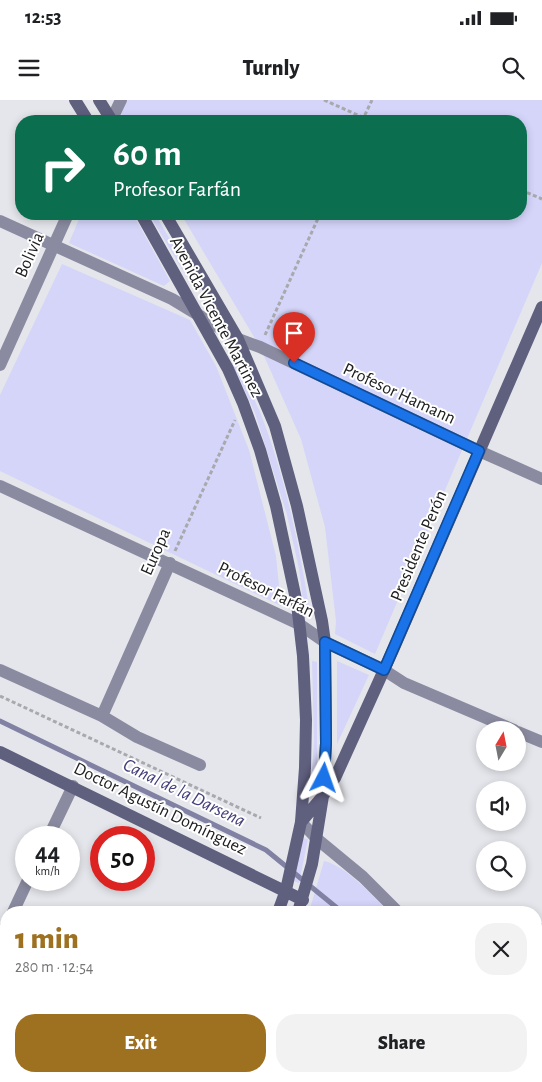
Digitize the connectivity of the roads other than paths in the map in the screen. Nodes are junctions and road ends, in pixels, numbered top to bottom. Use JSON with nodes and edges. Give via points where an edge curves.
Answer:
{"nodes":[{"id":1,"x":75,"y":100,"type":"edge"},
{"id":2,"x":99,"y":100,"type":"edge"},
{"id":3,"x":121,"y":100,"type":"edge"},
{"id":4,"x":84,"y":115,"type":"edge"},
{"id":5,"x":108,"y":115,"type":"edge"},
{"id":6,"x":114,"y":115,"type":"edge"},
{"id":7,"x":65,"y":220,"type":"edge"},
{"id":8,"x":144,"y":220,"type":"edge"},
{"id":9,"x":169,"y":220,"type":"edge"},
{"id":10,"x":0,"y":221,"type":"edge"},
{"id":11,"x":54,"y":246,"type":"junction"},
{"id":12,"x":542,"y":307,"type":"edge"},
{"id":13,"x":198,"y":313,"type":"junction"},
{"id":14,"x":238,"y":339,"type":"junction"},
{"id":15,"x":0,"y":365,"type":"edge"},
{"id":16,"x":479,"y":451,"type":"junction"},
{"id":17,"x":542,"y":480,"type":"edge"},
{"id":18,"x":0,"y":486,"type":"edge"},
{"id":19,"x":170,"y":563,"type":"junction"},
{"id":20,"x":299,"y":624,"type":"junction"},
{"id":21,"x":325,"y":642,"type":"junction"},
{"id":22,"x":0,"y":670,"type":"edge"},
{"id":23,"x":384,"y":670,"type":"junction"},
{"id":24,"x":102,"y":716,"type":"junction"},
{"id":25,"x":493,"y":721,"type":"edge"},
{"id":26,"x":526,"y":735,"type":"edge"},
{"id":27,"x":542,"y":742,"type":"edge"},
{"id":28,"x":0,"y":752,"type":"edge"},
{"id":29,"x":200,"y":765,"type":"dead end"},
{"id":30,"x":73,"y":786,"type":"junction"},
{"id":31,"x":323,"y":796,"type":"junction"},
{"id":32,"x":301,"y":822,"type":"junction"},
{"id":33,"x":54,"y":826,"type":"edge"},
{"id":34,"x":317,"y":839,"type":"junction"},
{"id":35,"x":286,"y":890,"type":"junction"},
{"id":36,"x":23,"y":891,"type":"edge"},
{"id":37,"x":303,"y":900,"type":"junction"},
{"id":38,"x":16,"y":906,"type":"edge"},
{"id":39,"x":280,"y":906,"type":"edge"},
{"id":40,"x":300,"y":906,"type":"edge"},
{"id":41,"x":392,"y":906,"type":"edge"}],
"edges":[{"from":1,"to":4,"type":"main road"},
{"from":2,"to":5,"type":"main road"},
{"from":3,"to":6,"type":"street"},
{"from":7,"to":11,"type":"street","name":"Bolivia"},
{"from":8,"to":13,"type":"main road","name":"Avenida Vicente Martinez"},
{"from":9,"to":14,"type":"main road","name":"Avenida Vicente Martinez"},
{"from":10,"to":11,"type":"street","name":"Profesor Hamann"},
{"from":11,"to":13,"type":"street","name":"Profesor Hamann"},
{"from":11,"to":15,"type":"street","name":"Bolivia"},
{"from":12,"to":16,"type":"main road","name":"Presidente Perón"},
{"from":13,"to":14,"type":"street","name":"Profesor Hamann"},
{"from":13,"to":20,"type":"main road","name":"Avenida Vicente Martinez","via":[[228,369],[260,450],[276,506]]},
{"from":14,"to":16,"type":"street","name":"Profesor Hamann"},
{"from":14,"to":21,"type":"main road","name":"Avenida Vicente Martinez","via":[[283,451]]},
{"from":16,"to":17,"type":"street","name":"Profesor Hamann"},
{"from":16,"to":23,"type":"main road","name":"Presidente Perón"},
{"from":18,"to":19,"type":"street","name":"Profesor Farfán"},
{"from":19,"to":20,"type":"street","name":"Profesor Farfán"},
{"from":19,"to":24,"type":"street","name":"Europa"},
{"from":20,"to":21,"type":"street","name":"Profesor Farfán"},
{"from":20,"to":32,"type":"main road","name":"Avenida Vicente Martinez","via":[[306,720]]},
{"from":21,"to":23,"type":"street","name":"Profesor Farfán"},
{"from":21,"to":31,"type":"main road","name":"Avenida Vicente Martinez"},
{"from":22,"to":24,"type":"street"},
{"from":23,"to":25,"type":"street","name":"Profesor Farfán","via":[[404,683]]},
{"from":23,"to":31,"type":"main road","name":"Presidente Perón","via":[[335,778]]},
{"from":24,"to":29,"type":"street","via":[[137,737]]},
{"from":26,"to":27,"type":"street"},
{"from":28,"to":30,"type":"main road","name":"Doctor Agustín Domínguez"},
{"from":30,"to":33,"type":"street"},
{"from":30,"to":35,"type":"main road","name":"Doctor Agustín Domínguez"},
{"from":31,"to":32,"type":"main road","name":"Presidente Perón"},
{"from":31,"to":34,"type":"main road","name":"Avenida Vicente Martinez"},
{"from":32,"to":34,"type":"street"},
{"from":32,"to":35,"type":"main road","name":"Avenida Vicente Martinez"},
{"from":34,"to":37,"type":"main road","name":"Avenida Vicente Martinez"},
{"from":34,"to":41,"type":"street"},
{"from":35,"to":37,"type":"main road","name":"Doctor Agustín Domínguez"},
{"from":35,"to":39,"type":"main road","name":"Avenida Vicente Martinez"},
{"from":36,"to":38,"type":"street"},
{"from":37,"to":40,"type":"main road","name":"Avenida Vicente Martinez"}]}
